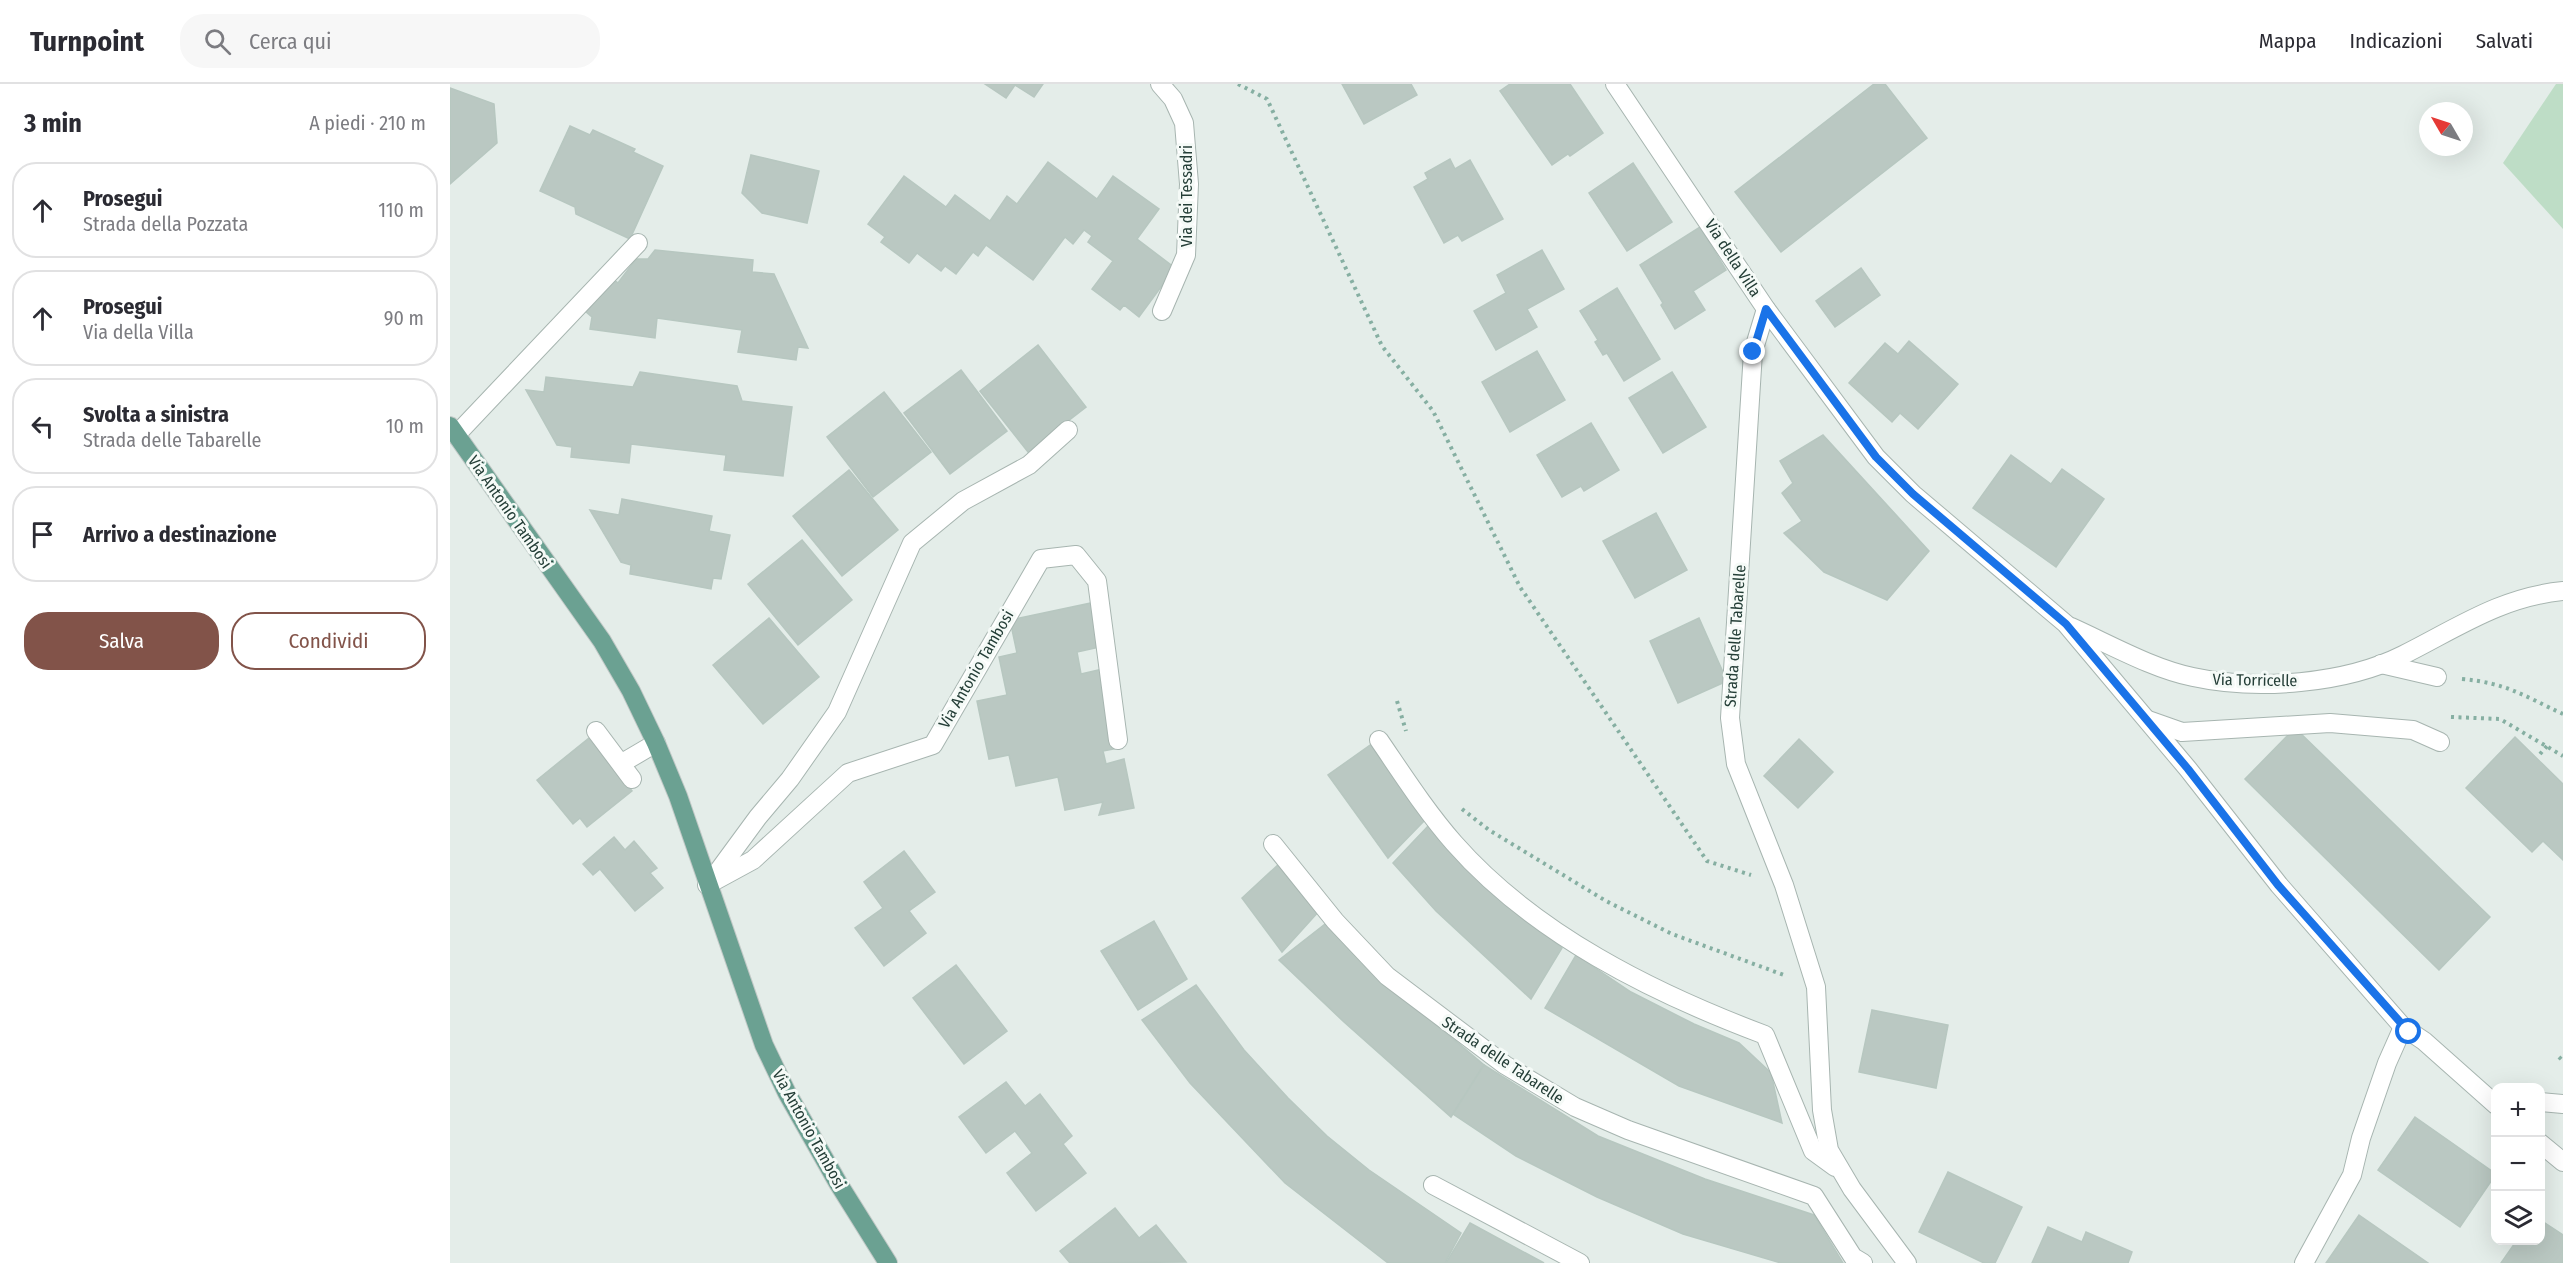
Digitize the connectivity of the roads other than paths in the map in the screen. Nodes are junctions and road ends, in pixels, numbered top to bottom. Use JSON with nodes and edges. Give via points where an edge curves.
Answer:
{"nodes":[{"id":1,"x":1160,"y":84,"type":"edge"},
{"id":2,"x":1615,"y":84,"type":"edge"},
{"id":3,"x":638,"y":243,"type":"dead end"},
{"id":4,"x":1766,"y":309,"type":"junction"},
{"id":5,"x":1162,"y":311,"type":"dead end"},
{"id":6,"x":453,"y":430,"type":"edge"},
{"id":7,"x":1068,"y":430,"type":"dead end"},
{"id":8,"x":2563,"y":591,"type":"edge"},
{"id":9,"x":2066,"y":624,"type":"junction"},
{"id":10,"x":2381,"y":664,"type":"junction"},
{"id":11,"x":2437,"y":677,"type":"road end"},
{"id":12,"x":2146,"y":720,"type":"junction"},
{"id":13,"x":596,"y":731,"type":"dead end"},
{"id":14,"x":1118,"y":740,"type":"dead end"},
{"id":15,"x":1378,"y":740,"type":"dead end"},
{"id":16,"x":2440,"y":742,"type":"dead end"},
{"id":17,"x":656,"y":743,"type":"junction"},
{"id":18,"x":622,"y":763,"type":"junction"},
{"id":19,"x":632,"y":779,"type":"dead end"},
{"id":20,"x":1273,"y":844,"type":"dead end"},
{"id":21,"x":708,"y":885,"type":"junction"},
{"id":22,"x":2403,"y":1027,"type":"junction"},
{"id":23,"x":2491,"y":1101,"type":"edge"},
{"id":24,"x":2545,"y":1102,"type":"edge"},
{"id":25,"x":2563,"y":1104,"type":"edge"},
{"id":26,"x":2545,"y":1146,"type":"edge"},
{"id":27,"x":2563,"y":1162,"type":"edge"},
{"id":28,"x":1842,"y":1172,"type":"junction"},
{"id":29,"x":1432,"y":1185,"type":"dead end"},
{"id":30,"x":888,"y":1263,"type":"edge"},
{"id":31,"x":1580,"y":1263,"type":"edge"},
{"id":32,"x":1863,"y":1263,"type":"edge"},
{"id":33,"x":1907,"y":1263,"type":"edge"},
{"id":34,"x":2304,"y":1263,"type":"edge"}],
"edges":[{"from":1,"to":5,"type":"street","name":"Via dei Tessadri","via":[[1173,99],[1184,123],[1189,184],[1186,255]]},
{"from":2,"to":4,"type":"street","name":"Via della Villa"},
{"from":3,"to":6,"type":"street","name":"Via Antonio Tambosi"},
{"from":4,"to":9,"type":"street","name":"Via della Villa","via":[[1876,457],[1913,494]]},
{"from":4,"to":28,"type":"street","name":"Strada delle Tabarelle","via":[[1753,352],[1730,718],[1736,764],[1784,885],[1816,987],[1822,1110],[1829,1150]]},
{"from":6,"to":17,"type":"main road","name":"Via Antonio Tambosi","via":[[602,641]]},
{"from":7,"to":21,"type":"street","via":[[1029,465],[963,501],[912,543],[837,712]]},
{"from":8,"to":10,"type":"street","name":"Via Torricelle","via":[[2514,600]]},
{"from":9,"to":10,"type":"street","name":"Via Torricelle","via":[[2181,674],[2225,682],[2294,682],[2338,676]]},
{"from":9,"to":12,"type":"street"},
{"from":10,"to":11,"type":"street","name":"Via Torricelle"},
{"from":12,"to":16,"type":"street","via":[[2182,732],[2330,723],[2413,730]]},
{"from":12,"to":22,"type":"street","via":[[2278,885]]},
{"from":13,"to":18,"type":"street"},
{"from":14,"to":21,"type":"street","name":"Via Antonio Tambosi","via":[[1097,582],[1076,555],[1041,559],[933,745],[848,773],[753,860]]},
{"from":15,"to":28,"type":"street","name":"Strada delle Tabarelle","via":[[1455,844],[1501,888],[1551,927],[1604,963],[1765,1035],[1814,1150]]},
{"from":17,"to":18,"type":"street"},
{"from":17,"to":21,"type":"main road","name":"Via Antonio Tambosi"},
{"from":18,"to":19,"type":"street"},
{"from":20,"to":32,"type":"street","name":"Strada delle Tabarelle","via":[[1335,921],[1387,976],[1505,1065],[1575,1107],[1814,1196],[1853,1257]]},
{"from":21,"to":30,"type":"main road","name":"Via Antonio Tambosi","via":[[764,1045],[782,1083]]},
{"from":22,"to":23,"type":"street"},
{"from":22,"to":34,"type":"street","via":[[2386,1063],[2352,1175]]},
{"from":24,"to":25,"type":"street"},
{"from":26,"to":27,"type":"street"},
{"from":28,"to":33,"type":"street","name":"Strada delle Tabarelle"},
{"from":29,"to":31,"type":"street"}]}
